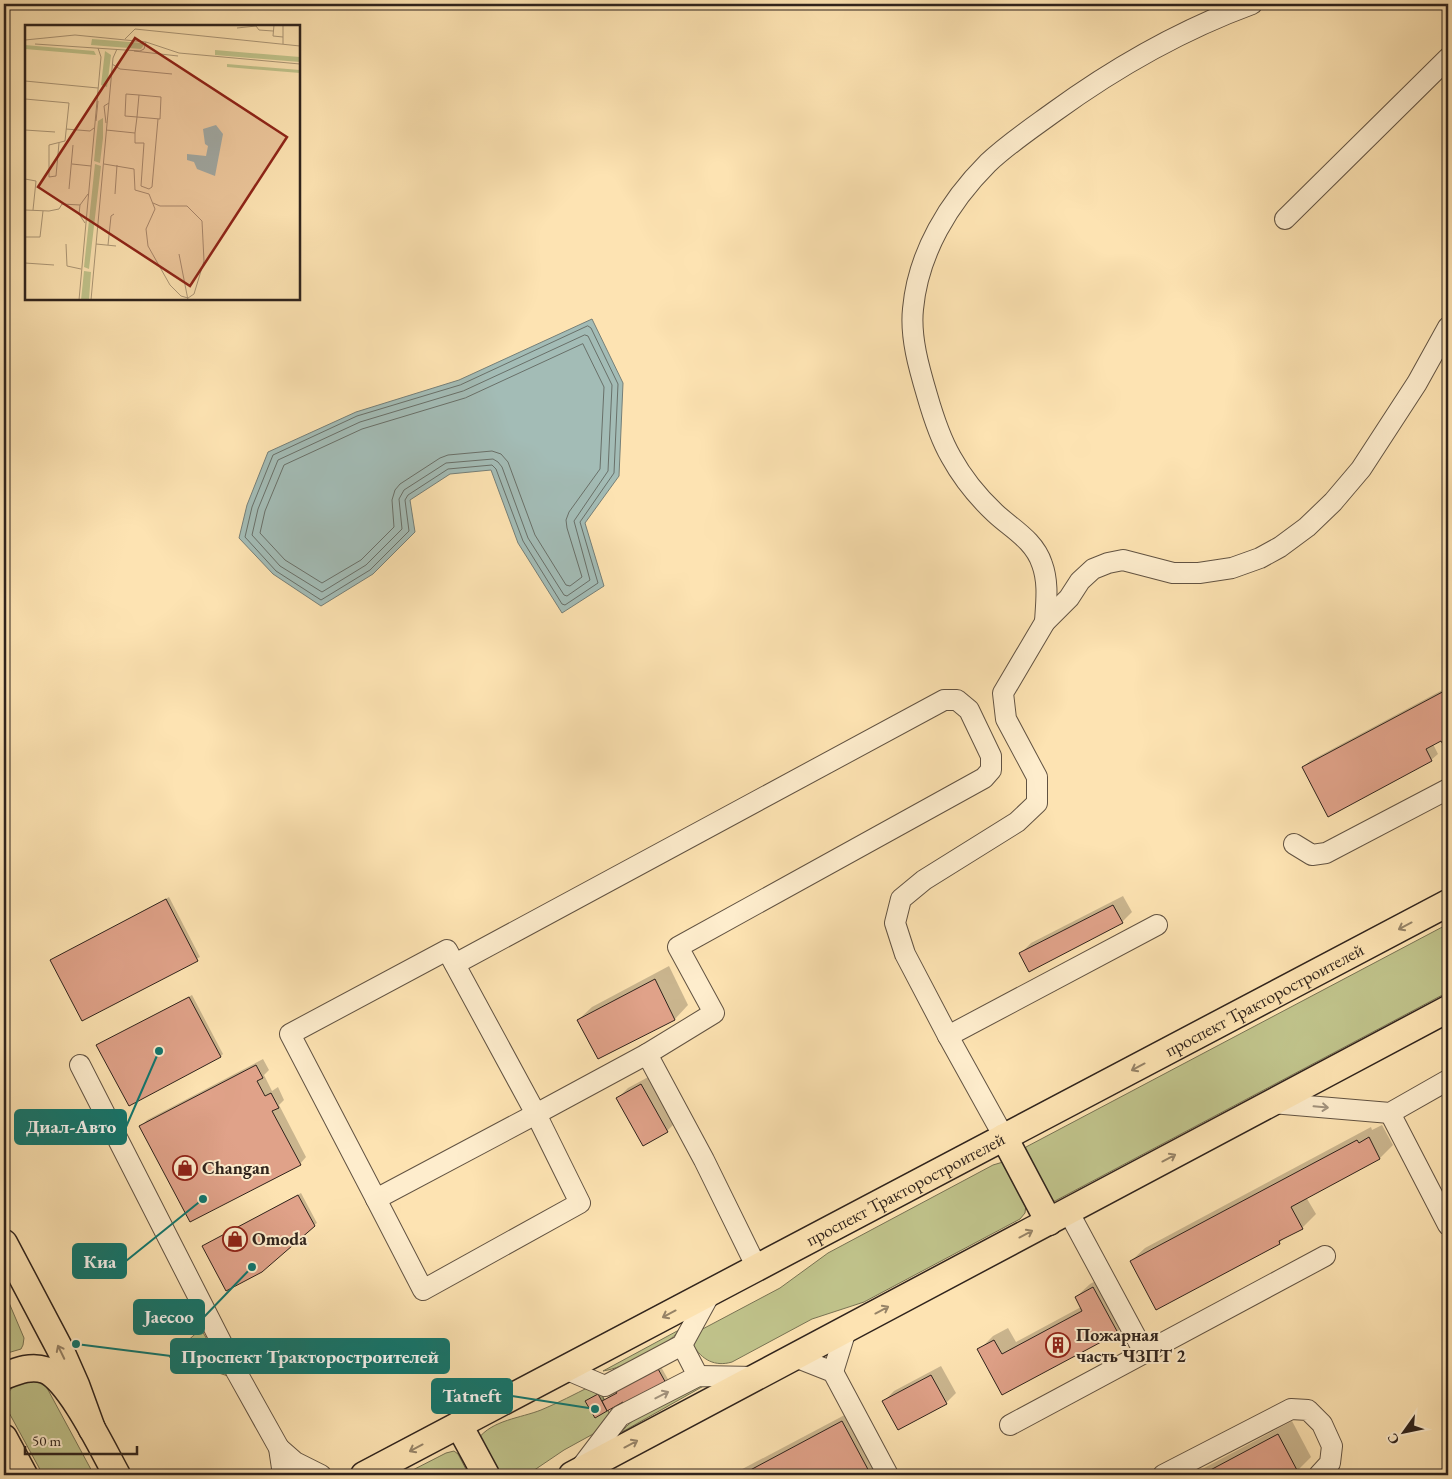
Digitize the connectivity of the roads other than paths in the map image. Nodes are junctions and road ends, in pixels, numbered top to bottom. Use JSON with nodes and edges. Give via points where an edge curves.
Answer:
{"nodes":[{"id":1,"x":1252,"y":4,"type":"edge"},
{"id":2,"x":1448,"y":58,"type":"edge"},
{"id":3,"x":1285,"y":219,"type":"dead end"},
{"id":4,"x":1448,"y":328,"type":"edge"},
{"id":5,"x":1045,"y":622,"type":"junction"},
{"id":6,"x":1448,"y":789,"type":"edge"},
{"id":7,"x":1294,"y":844,"type":"dead end"},
{"id":8,"x":1448,"y":903,"type":"edge"},
{"id":9,"x":1157,"y":925,"type":"dead end"},
{"id":10,"x":454,"y":964,"type":"junction"},
{"id":11,"x":1448,"y":1009,"type":"edge"},
{"id":12,"x":948,"y":1036,"type":"junction"},
{"id":13,"x":647,"y":1054,"type":"junction"},
{"id":14,"x":80,"y":1065,"type":"dead end"},
{"id":15,"x":1448,"y":1080,"type":"edge"},
{"id":16,"x":1272,"y":1103,"type":"junction"},
{"id":17,"x":1390,"y":1113,"type":"junction"},
{"id":18,"x":536,"y":1114,"type":"junction"},
{"id":19,"x":1004,"y":1137,"type":"junction"},
{"id":20,"x":376,"y":1199,"type":"junction"},
{"id":21,"x":1059,"y":1217,"type":"junction"},
{"id":22,"x":1448,"y":1225,"type":"edge"},
{"id":23,"x":4,"y":1243,"type":"edge"},
{"id":24,"x":1326,"y":1256,"type":"dead end"},
{"id":25,"x":757,"y":1268,"type":"junction"},
{"id":26,"x":710,"y":1292,"type":"junction"},
{"id":27,"x":846,"y":1330,"type":"junction"},
{"id":28,"x":682,"y":1345,"type":"junction"},
{"id":29,"x":1144,"y":1352,"type":"junction"},
{"id":30,"x":795,"y":1357,"type":"junction"},
{"id":31,"x":565,"y":1369,"type":"junction"},
{"id":32,"x":833,"y":1372,"type":"junction"},
{"id":33,"x":4,"y":1376,"type":"edge"},
{"id":34,"x":698,"y":1376,"type":"junction"},
{"id":35,"x":756,"y":1377,"type":"junction"},
{"id":36,"x":605,"y":1386,"type":"junction"},
{"id":37,"x":620,"y":1416,"type":"junction"},
{"id":38,"x":459,"y":1425,"type":"junction"},
{"id":39,"x":1010,"y":1425,"type":"dead end"},
{"id":40,"x":92,"y":1429,"type":"junction"},
{"id":41,"x":4,"y":1438,"type":"edge"},
{"id":42,"x":279,"y":1448,"type":"junction"},
{"id":43,"x":574,"y":1474,"type":"edge"},
{"id":44,"x":24,"y":1475,"type":"edge"},
{"id":45,"x":117,"y":1475,"type":"edge"},
{"id":46,"x":283,"y":1475,"type":"edge"},
{"id":47,"x":321,"y":1475,"type":"edge"},
{"id":48,"x":364,"y":1475,"type":"edge"},
{"id":49,"x":486,"y":1475,"type":"edge"},
{"id":50,"x":888,"y":1475,"type":"edge"},
{"id":51,"x":1163,"y":1475,"type":"edge"},
{"id":52,"x":1319,"y":1475,"type":"edge"}],
"edges":[{"from":1,"to":5,"type":"lane","via":[[1174,37],[1123,66],[1080,93],[990,161],[950,208],[934,236],[920,272],[913,309],[913,336],[934,420],[951,458],[972,488],[1033,546],[1042,564],[1047,586]]},
{"from":2,"to":3,"type":"lane"},
{"from":4,"to":5,"type":"lane","via":[[1418,382],[1361,469],[1333,502],[1280,547],[1232,568],[1199,573],[1173,573],[1123,560],[1108,563],[1092,570],[1080,581],[1069,598]]},
{"from":5,"to":12,"type":"lane","via":[[1003,693],[1006,718],[1037,778],[1037,803],[1018,822],[924,880],[901,899],[895,923],[905,954]]},
{"from":6,"to":7,"type":"lane","via":[[1326,853],[1312,855]]},
{"from":8,"to":19,"type":"main road","name":"проспект Тракторостроителей","one_way":true},
{"from":9,"to":12,"type":"lane"},
{"from":10,"to":13,"type":"lane","via":[[944,700],[957,700],[969,710],[991,756],[991,770],[984,778],[678,947],[714,1013]]},
{"from":10,"to":18,"type":"lane"},
{"from":10,"to":20,"type":"lane","via":[[447,950],[290,1034]]},
{"from":11,"to":16,"type":"main road"},
{"from":12,"to":19,"type":"lane"},
{"from":13,"to":18,"type":"lane"},
{"from":13,"to":25,"type":"lane"},
{"from":14,"to":42,"type":"lane"},
{"from":15,"to":17,"type":"lane"},
{"from":16,"to":17,"type":"lane","one_way":true},
{"from":21,"to":16,"type":"main road","one_way":true},
{"from":17,"to":22,"type":"lane"},
{"from":18,"to":20,"type":"lane"},
{"from":18,"to":20,"type":"lane","via":[[580,1203],[424,1290]]},
{"from":19,"to":21,"type":"main road"},
{"from":19,"to":25,"type":"main road","name":"проспект Тракторостроителей"},
{"from":27,"to":21,"type":"main road","one_way":true},
{"from":21,"to":29,"type":"lane"},
{"from":40,"to":23,"type":"main road","one_way":true,"via":[[62,1352]]},
{"from":24,"to":29,"type":"lane"},
{"from":25,"to":26,"type":"main road","name":"проспект Тракторостроителей"},
{"from":26,"to":28,"type":"lane"},
{"from":26,"to":31,"type":"main road","name":"проспект Тракторостроителей","one_way":true},
{"from":27,"to":30,"type":"main road"},
{"from":27,"to":32,"type":"lane"},
{"from":28,"to":34,"type":"lane"},
{"from":28,"to":36,"type":"lane"},
{"from":29,"to":39,"type":"lane"},
{"from":30,"to":32,"type":"lane"},
{"from":30,"to":35,"type":"main road"},
{"from":31,"to":36,"type":"lane"},
{"from":31,"to":38,"type":"main road","name":"проспект Тракторостроителей"},
{"from":32,"to":50,"type":"lane"},
{"from":33,"to":40,"type":"main road","via":[[20,1369],[46,1370],[68,1390]]},
{"from":34,"to":35,"type":"lane"},
{"from":37,"to":34,"type":"lane","one_way":true},
{"from":43,"to":35,"type":"main road","one_way":true},
{"from":36,"to":37,"type":"lane"},
{"from":37,"to":43,"type":"lane"},
{"from":38,"to":48,"type":"main road","name":"проспект Тракторостроителей","one_way":true},
{"from":38,"to":49,"type":"main road"},
{"from":40,"to":45,"type":"main road"},
{"from":41,"to":44,"type":"main road"},
{"from":42,"to":46,"type":"lane"},
{"from":42,"to":47,"type":"lane","via":[[295,1462]]},
{"from":51,"to":52,"type":"lane","via":[[1291,1409],[1308,1410],[1322,1424],[1332,1446],[1330,1463]]}]}
